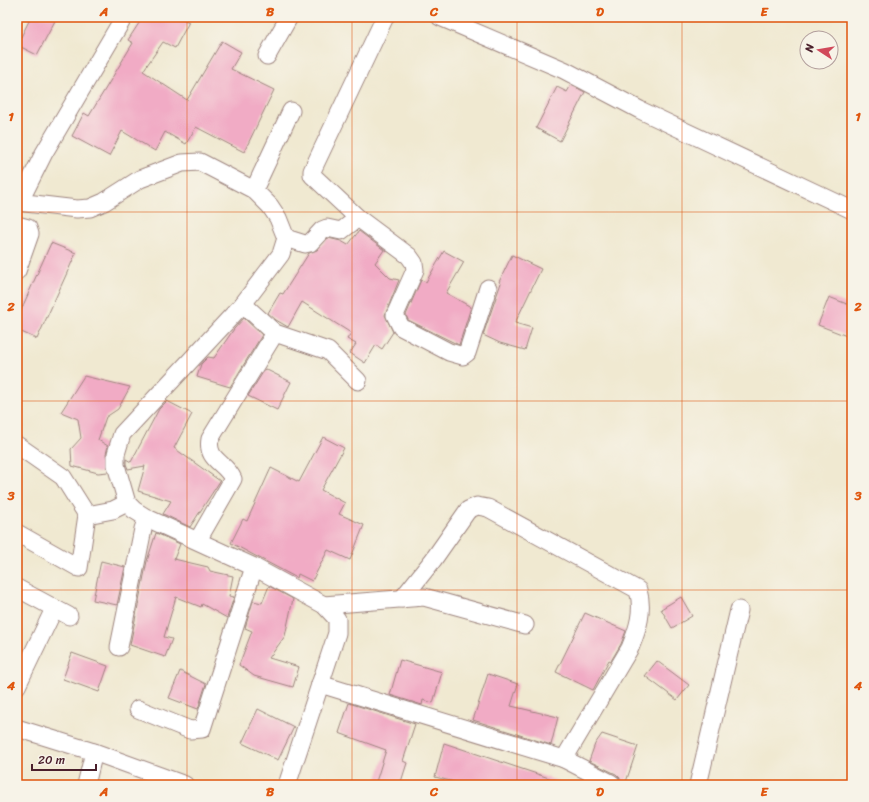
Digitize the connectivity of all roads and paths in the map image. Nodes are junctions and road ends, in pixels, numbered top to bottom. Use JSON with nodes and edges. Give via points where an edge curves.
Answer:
{"nodes":[{"id":1,"x":124,"y":17,"type":"edge"},
{"id":2,"x":289,"y":17,"type":"edge"},
{"id":3,"x":385,"y":17,"type":"edge"},
{"id":4,"x":440,"y":17,"type":"edge"},
{"id":5,"x":267,"y":56,"type":"dead end"},
{"id":6,"x":291,"y":111,"type":"dead end"},
{"id":7,"x":254,"y":190,"type":"junction"},
{"id":8,"x":18,"y":203,"type":"edge"},
{"id":9,"x":852,"y":210,"type":"edge"},
{"id":10,"x":358,"y":218,"type":"junction"},
{"id":11,"x":17,"y":225,"type":"edge"},
{"id":12,"x":286,"y":238,"type":"junction"},
{"id":13,"x":17,"y":271,"type":"edge"},
{"id":14,"x":488,"y":288,"type":"dead end"},
{"id":15,"x":243,"y":304,"type":"junction"},
{"id":16,"x":275,"y":333,"type":"junction"},
{"id":17,"x":358,"y":381,"type":"dead end"},
{"id":18,"x":17,"y":445,"type":"edge"},
{"id":19,"x":128,"y":503,"type":"junction"},
{"id":20,"x":87,"y":515,"type":"junction"},
{"id":21,"x":147,"y":518,"type":"junction"},
{"id":22,"x":17,"y":533,"type":"edge"},
{"id":23,"x":198,"y":540,"type":"junction"},
{"id":24,"x":254,"y":567,"type":"junction"},
{"id":25,"x":17,"y":588,"type":"edge"},
{"id":26,"x":402,"y":599,"type":"junction"},
{"id":27,"x":324,"y":605,"type":"junction"},
{"id":28,"x":739,"y":610,"type":"dead end"},
{"id":29,"x":525,"y":625,"type":"dead end"},
{"id":30,"x":119,"y":647,"type":"dead end"},
{"id":31,"x":320,"y":684,"type":"junction"},
{"id":32,"x":17,"y":686,"type":"edge"},
{"id":33,"x":138,"y":709,"type":"dead end"},
{"id":34,"x":17,"y":728,"type":"edge"},
{"id":35,"x":94,"y":752,"type":"junction"},
{"id":36,"x":564,"y":759,"type":"junction"},
{"id":37,"x":611,"y":783,"type":"dead end"},
{"id":38,"x":86,"y":785,"type":"edge"},
{"id":39,"x":185,"y":785,"type":"edge"},
{"id":40,"x":287,"y":785,"type":"edge"},
{"id":41,"x":698,"y":785,"type":"edge"}],
"edges":[{"from":1,"to":8,"type":"street","via":[[44,153]]},
{"from":2,"to":5,"type":"street"},
{"from":3,"to":10,"type":"street","via":[[312,171],[315,179]]},
{"from":4,"to":9,"type":"street","via":[[564,70],[640,110]]},
{"from":6,"to":7,"type":"street"},
{"from":7,"to":8,"type":"street","via":[[200,162],[182,163],[140,179],[90,208]]},
{"from":7,"to":12,"type":"street","via":[[270,206]]},
{"from":10,"to":12,"type":"street","via":[[341,231],[327,228],[322,230],[310,243],[304,244]]},
{"from":10,"to":14,"type":"street","via":[[409,256],[414,263],[415,270],[395,315],[401,326],[449,352],[463,356],[467,354]]},
{"from":11,"to":13,"type":"street","via":[[28,228],[30,234]]},
{"from":12,"to":15,"type":"street","via":[[281,254]]},
{"from":15,"to":16,"type":"street"},
{"from":15,"to":19,"type":"street","via":[[122,434],[116,454],[116,465]]},
{"from":16,"to":17,"type":"street","via":[[328,351]]},
{"from":16,"to":23,"type":"street","via":[[210,439],[209,448],[212,455],[233,479]]},
{"from":18,"to":20,"type":"street","via":[[63,476]]},
{"from":19,"to":20,"type":"street","via":[[113,510]]},
{"from":19,"to":21,"type":"street"},
{"from":20,"to":22,"type":"street","via":[[79,568]]},
{"from":21,"to":23,"type":"street"},
{"from":21,"to":30,"type":"street"},
{"from":23,"to":24,"type":"street"},
{"from":24,"to":27,"type":"street"},
{"from":24,"to":33,"type":"street","via":[[202,729],[190,730]]},
{"from":25,"to":32,"type":"street","via":[[56,610]]},
{"from":26,"to":27,"type":"street"},
{"from":26,"to":29,"type":"street","via":[[424,597]]},
{"from":26,"to":36,"type":"street","via":[[468,510],[477,506],[488,508],[638,590],[641,603],[637,631],[630,648]]},
{"from":27,"to":31,"type":"street","via":[[337,619],[338,633]]},
{"from":28,"to":41,"type":"street"},
{"from":31,"to":36,"type":"street"},
{"from":31,"to":40,"type":"street"},
{"from":34,"to":35,"type":"street"},
{"from":35,"to":38,"type":"street"},
{"from":35,"to":39,"type":"street"},
{"from":36,"to":37,"type":"street"}]}
